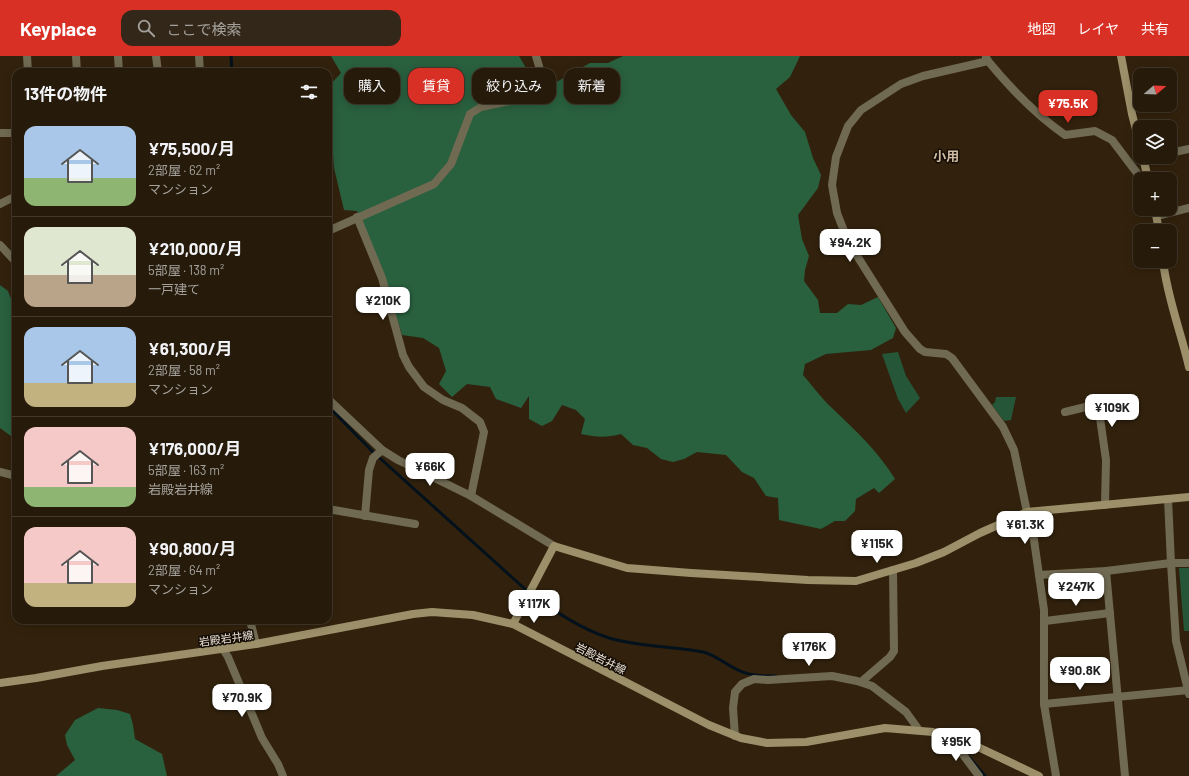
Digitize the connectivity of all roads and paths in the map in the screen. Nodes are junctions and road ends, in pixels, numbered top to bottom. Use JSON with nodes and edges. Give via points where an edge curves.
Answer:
{"nodes":[{"id":1,"x":27,"y":56,"type":"edge"},
{"id":2,"x":76,"y":56,"type":"edge"},
{"id":3,"x":118,"y":56,"type":"edge"},
{"id":4,"x":156,"y":56,"type":"edge"},
{"id":5,"x":199,"y":56,"type":"edge"},
{"id":6,"x":536,"y":56,"type":"edge"},
{"id":7,"x":1121,"y":56,"type":"edge"},
{"id":8,"x":987,"y":58,"type":"edge"},
{"id":9,"x":28,"y":68,"type":"edge"},
{"id":10,"x":77,"y":68,"type":"edge"},
{"id":11,"x":119,"y":68,"type":"edge"},
{"id":12,"x":158,"y":68,"type":"edge"},
{"id":13,"x":200,"y":68,"type":"edge"},
{"id":14,"x":1134,"y":120,"type":"edge"},
{"id":15,"x":0,"y":133,"type":"edge"},
{"id":16,"x":12,"y":133,"type":"edge"},
{"id":17,"x":1189,"y":149,"type":"edge"},
{"id":18,"x":1177,"y":151,"type":"edge"},
{"id":19,"x":1136,"y":172,"type":"edge"},
{"id":20,"x":12,"y":198,"type":"edge"},
{"id":21,"x":0,"y":204,"type":"edge"},
{"id":22,"x":1189,"y":208,"type":"edge"},
{"id":23,"x":1177,"y":209,"type":"edge"},
{"id":24,"x":357,"y":217,"type":"junction"},
{"id":25,"x":332,"y":228,"type":"edge"},
{"id":26,"x":0,"y":244,"type":"edge"},
{"id":27,"x":12,"y":258,"type":"edge"},
{"id":28,"x":1163,"y":268,"type":"edge"},
{"id":29,"x":1189,"y":367,"type":"edge"},
{"id":30,"x":332,"y":403,"type":"edge"},
{"id":31,"x":1065,"y":412,"type":"dead end"},
{"id":32,"x":382,"y":450,"type":"junction"},
{"id":33,"x":0,"y":472,"type":"edge"},
{"id":34,"x":12,"y":475,"type":"edge"},
{"id":35,"x":471,"y":496,"type":"junction"},
{"id":36,"x":1189,"y":497,"type":"edge"},
{"id":37,"x":1168,"y":499,"type":"junction"},
{"id":38,"x":1105,"y":505,"type":"junction"},
{"id":39,"x":332,"y":510,"type":"edge"},
{"id":40,"x":1028,"y":512,"type":"junction"},
{"id":41,"x":365,"y":516,"type":"junction"},
{"id":42,"x":415,"y":524,"type":"dead end"},
{"id":43,"x":554,"y":546,"type":"junction"},
{"id":44,"x":1171,"y":563,"type":"junction"},
{"id":45,"x":1189,"y":563,"type":"edge"},
{"id":46,"x":894,"y":570,"type":"junction"},
{"id":47,"x":1106,"y":571,"type":"junction"},
{"id":48,"x":1039,"y":574,"type":"junction"},
{"id":49,"x":1110,"y":613,"type":"junction"},
{"id":50,"x":1045,"y":621,"type":"junction"},
{"id":51,"x":251,"y":624,"type":"edge"},
{"id":52,"x":513,"y":624,"type":"junction"},
{"id":53,"x":256,"y":644,"type":"junction"},
{"id":54,"x":223,"y":649,"type":"junction"},
{"id":55,"x":861,"y":682,"type":"junction"},
{"id":56,"x":0,"y":683,"type":"edge"},
{"id":57,"x":1189,"y":691,"type":"edge"},
{"id":58,"x":1118,"y":698,"type":"junction"},
{"id":59,"x":1044,"y":704,"type":"junction"},
{"id":60,"x":919,"y":730,"type":"junction"},
{"id":61,"x":735,"y":736,"type":"junction"},
{"id":62,"x":949,"y":736,"type":"junction"},
{"id":63,"x":283,"y":776,"type":"edge"},
{"id":64,"x":979,"y":776,"type":"edge"},
{"id":65,"x":1039,"y":776,"type":"edge"},
{"id":66,"x":1056,"y":776,"type":"edge"},
{"id":67,"x":1125,"y":776,"type":"edge"}],
"edges":[{"from":1,"to":9,"type":"street"},
{"from":2,"to":10,"type":"street"},
{"from":3,"to":11,"type":"street"},
{"from":4,"to":12,"type":"street"},
{"from":5,"to":13,"type":"street"},
{"from":6,"to":24,"type":"street","via":[[544,83],[510,101],[481,107],[470,114],[451,164],[434,184]]},
{"from":7,"to":14,"type":"main road"},
{"from":8,"to":19,"type":"street","via":[[1014,92],[1048,123],[1065,135],[1095,131],[1112,140]]},
{"from":8,"to":40,"type":"street","via":[[901,84],[861,110],[848,126],[836,157],[832,185],[844,231],[905,332],[925,352],[946,354],[952,358],[1003,427],[1014,450]]},
{"from":15,"to":16,"type":"street"},
{"from":17,"to":18,"type":"street"},
{"from":20,"to":21,"type":"street"},
{"from":22,"to":23,"type":"street"},
{"from":24,"to":25,"type":"street"},
{"from":24,"to":35,"type":"street","via":[[382,278],[409,367],[424,387],[443,400],[462,408],[480,422],[484,432]]},
{"from":26,"to":27,"type":"street"},
{"from":28,"to":29,"type":"main road"},
{"from":30,"to":32,"type":"street"},
{"from":31,"to":38,"type":"street","via":[[1098,404],[1106,460]]},
{"from":32,"to":35,"type":"street"},
{"from":32,"to":41,"type":"street","via":[[373,458],[369,470]]},
{"from":33,"to":34,"type":"street"},
{"from":35,"to":43,"type":"street"},
{"from":36,"to":37,"type":"main road"},
{"from":37,"to":38,"type":"main road"},
{"from":37,"to":44,"type":"street"},
{"from":38,"to":40,"type":"main road"},
{"from":39,"to":41,"type":"street"},
{"from":40,"to":46,"type":"main road","via":[[944,552]]},
{"from":40,"to":48,"type":"street"},
{"from":41,"to":42,"type":"street"},
{"from":43,"to":46,"type":"main road","via":[[627,568],[692,573],[856,581]]},
{"from":43,"to":52,"type":"main road"},
{"from":44,"to":45,"type":"street"},
{"from":44,"to":47,"type":"street"},
{"from":44,"to":57,"type":"street","via":[[1176,641]]},
{"from":46,"to":55,"type":"street","via":[[894,651]]},
{"from":47,"to":48,"type":"street"},
{"from":47,"to":49,"type":"street"},
{"from":48,"to":50,"type":"street"},
{"from":49,"to":50,"type":"street"},
{"from":49,"to":58,"type":"street"},
{"from":50,"to":59,"type":"street"},
{"from":51,"to":53,"type":"street"},
{"from":52,"to":53,"type":"main road","name":"岩殿岩井線","via":[[473,615],[432,612]]},
{"from":52,"to":61,"type":"main road","name":"岩殿岩井線"},
{"from":53,"to":54,"type":"main road","name":"岩殿岩井線"},
{"from":54,"to":56,"type":"main road","name":"岩殿岩井線"},
{"from":54,"to":63,"type":"street","via":[[262,738]]},
{"from":55,"to":60,"type":"street","via":[[872,686],[906,712]]},
{"from":55,"to":61,"type":"street","via":[[832,676],[754,679],[742,684],[735,692]]},
{"from":57,"to":58,"type":"street"},
{"from":58,"to":59,"type":"street"},
{"from":58,"to":67,"type":"street"},
{"from":59,"to":66,"type":"street"},
{"from":60,"to":61,"type":"main road","name":"岩殿岩井線","via":[[885,728],[806,742],[767,743]]},
{"from":60,"to":62,"type":"main road","name":"岩殿岩井線"},
{"from":62,"to":64,"type":"street"},
{"from":62,"to":65,"type":"main road","name":"岩殿岩井線"}]}
